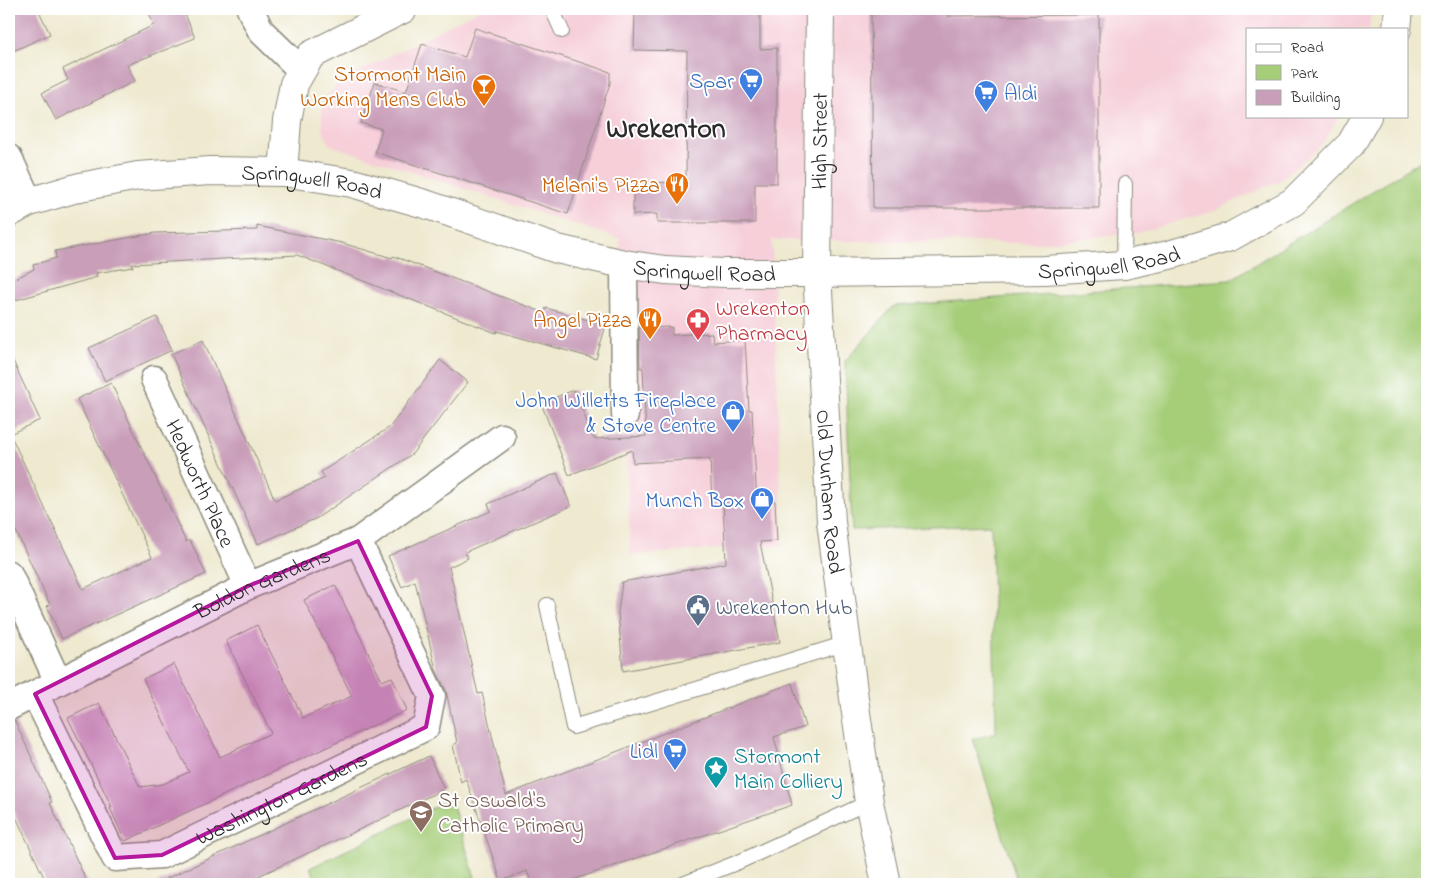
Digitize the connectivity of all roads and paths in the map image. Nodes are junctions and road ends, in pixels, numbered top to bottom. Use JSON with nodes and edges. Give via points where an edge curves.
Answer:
{"nodes":[{"id":1,"x":250,"y":9,"type":"edge"},
{"id":2,"x":403,"y":9,"type":"edge"},
{"id":3,"x":552,"y":9,"type":"edge"},
{"id":4,"x":820,"y":9,"type":"edge"},
{"id":5,"x":1399,"y":9,"type":"edge"},
{"id":6,"x":1397,"y":28,"type":"edge"},
{"id":7,"x":562,"y":30,"type":"dead end"},
{"id":8,"x":301,"y":70,"type":"junction"},
{"id":9,"x":1366,"y":118,"type":"edge"},
{"id":10,"x":9,"y":158,"type":"edge"},
{"id":11,"x":283,"y":172,"type":"junction"},
{"id":12,"x":1125,"y":184,"type":"dead end"},
{"id":13,"x":19,"y":208,"type":"edge"},
{"id":14,"x":624,"y":264,"type":"junction"},
{"id":15,"x":1124,"y":265,"type":"junction"},
{"id":16,"x":817,"y":274,"type":"junction"},
{"id":17,"x":154,"y":379,"type":"dead end"},
{"id":18,"x":625,"y":415,"type":"dead end"},
{"id":19,"x":502,"y":437,"type":"dead end"},
{"id":20,"x":358,"y":541,"type":"junction"},
{"id":21,"x":9,"y":574,"type":"edge"},
{"id":22,"x":248,"y":586,"type":"junction"},
{"id":23,"x":547,"y":605,"type":"dead end"},
{"id":24,"x":847,"y":643,"type":"junction"},
{"id":25,"x":58,"y":682,"type":"junction"},
{"id":26,"x":35,"y":694,"type":"junction"},
{"id":27,"x":9,"y":707,"type":"edge"},
{"id":28,"x":869,"y":802,"type":"junction"},
{"id":29,"x":705,"y":880,"type":"edge"},
{"id":30,"x":683,"y":884,"type":"edge"},
{"id":31,"x":886,"y":884,"type":"edge"}],
"edges":[{"from":1,"to":8,"type":"street","via":[[262,31]]},
{"from":2,"to":8,"type":"main road","via":[[311,55]]},
{"from":3,"to":7,"type":"lane"},
{"from":4,"to":16,"type":"main road","name":"High Street"},
{"from":5,"to":6,"type":"main road"},
{"from":8,"to":11,"type":"main road","via":[[294,84],[287,121]]},
{"from":9,"to":15,"type":"main road","name":"Springwell Road","via":[[1351,144],[1293,202],[1230,237]]},
{"from":10,"to":13,"type":"street"},
{"from":11,"to":13,"type":"main road","name":"Springwell Road","via":[[210,171],[138,176],[80,187]]},
{"from":11,"to":14,"type":"main road","name":"Springwell Road","via":[[352,183],[425,204],[557,250]]},
{"from":12,"to":15,"type":"lane"},
{"from":14,"to":16,"type":"main road","name":"Springwell Road","via":[[665,270]]},
{"from":14,"to":18,"type":"street"},
{"from":15,"to":16,"type":"main road","name":"Springwell Road","via":[[1045,270]]},
{"from":16,"to":24,"type":"main road","name":"Old Durham Road","via":[[831,522]]},
{"from":17,"to":22,"type":"street","name":"Hedworth Place"},
{"from":19,"to":20,"type":"street","name":"Boldon Gardens"},
{"from":20,"to":22,"type":"street","name":"Boldon Gardens"},
{"from":20,"to":26,"type":"street","name":"Washington Gardens","via":[[432,696],[426,727],[162,855],[115,858]]},
{"from":21,"to":25,"type":"street"},
{"from":22,"to":25,"type":"street","name":"Boldon Gardens"},
{"from":23,"to":24,"type":"lane","via":[[573,727]]},
{"from":24,"to":28,"type":"main road","name":"Old Durham Road"},
{"from":25,"to":26,"type":"street","name":"Boldon Gardens"},
{"from":26,"to":27,"type":"street","name":"Boldon Gardens"},
{"from":28,"to":29,"type":"lane","via":[[741,860]]},
{"from":28,"to":31,"type":"main road","name":"Old Durham Road"},
{"from":29,"to":30,"type":"lane"}]}
